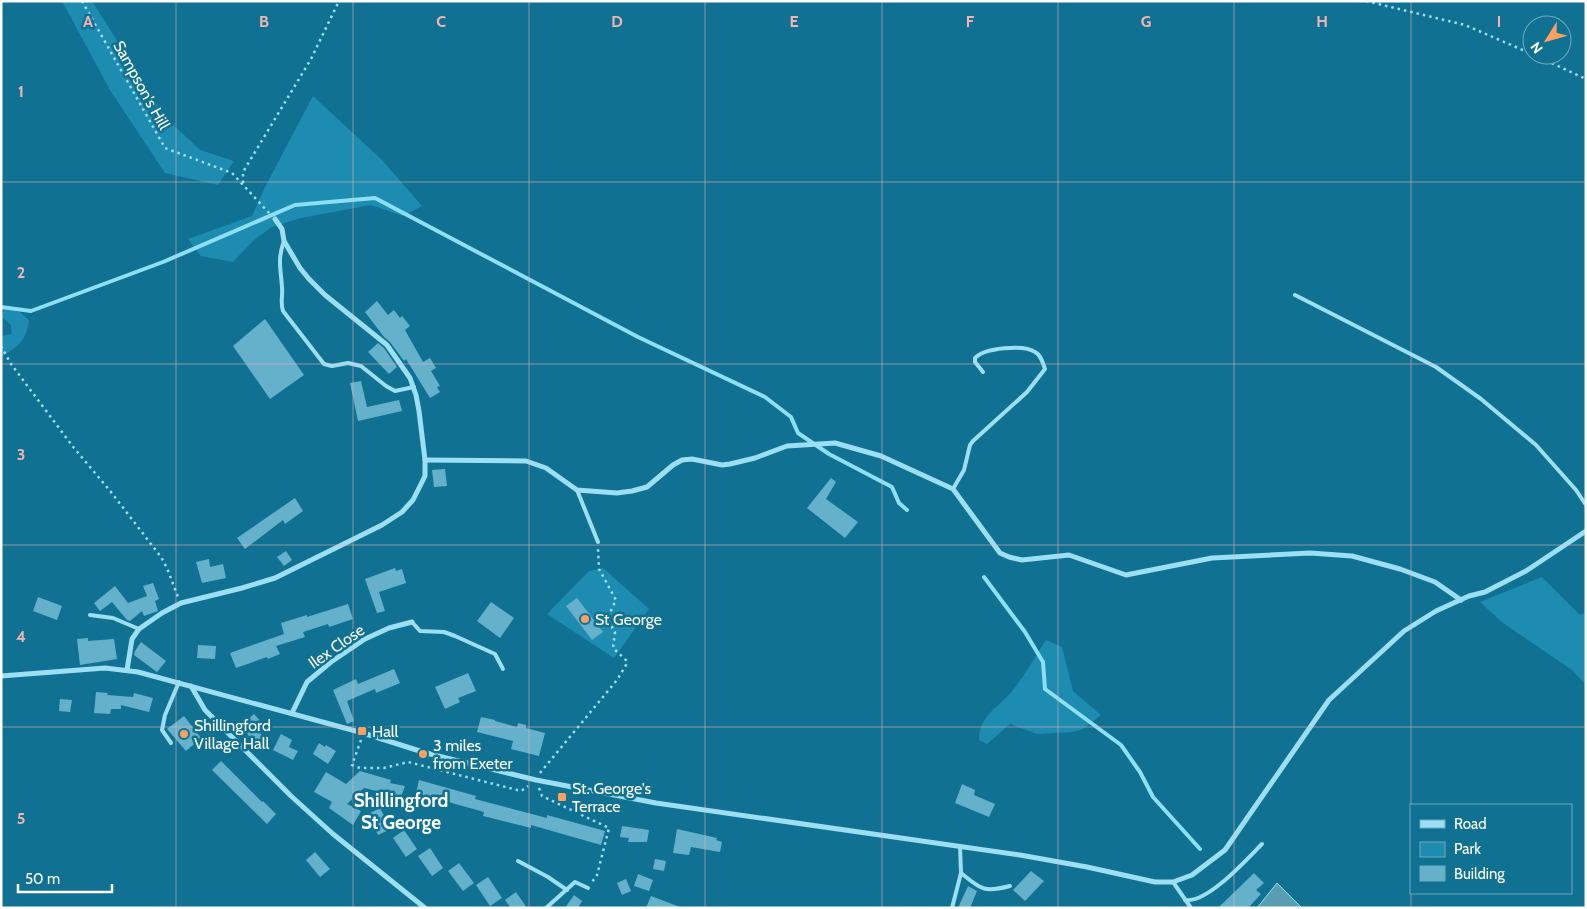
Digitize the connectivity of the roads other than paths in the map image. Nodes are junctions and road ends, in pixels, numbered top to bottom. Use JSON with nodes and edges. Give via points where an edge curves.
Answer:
{"nodes":[{"id":1,"x":275,"y":219,"type":"dead end"},
{"id":2,"x":284,"y":241,"type":"junction"},
{"id":3,"x":1295,"y":294,"type":"dead end"},
{"id":4,"x":982,"y":372,"type":"dead end"},
{"id":5,"x":414,"y":387,"type":"junction"},
{"id":6,"x":426,"y":460,"type":"junction"},
{"id":7,"x":953,"y":489,"type":"junction"},
{"id":8,"x":577,"y":490,"type":"junction"},
{"id":9,"x":1586,"y":505,"type":"edge"},
{"id":10,"x":1586,"y":531,"type":"edge"},
{"id":11,"x":598,"y":542,"type":"road end"},
{"id":12,"x":1461,"y":600,"type":"junction"},
{"id":13,"x":90,"y":615,"type":"dead end"},
{"id":14,"x":412,"y":622,"type":"joint"},
{"id":15,"x":139,"y":629,"type":"junction"},
{"id":16,"x":503,"y":668,"type":"dead end"},
{"id":17,"x":127,"y":670,"type":"junction"},
{"id":18,"x":1,"y":676,"type":"edge"},
{"id":19,"x":179,"y":682,"type":"junction"},
{"id":20,"x":191,"y":686,"type":"junction"},
{"id":21,"x":292,"y":713,"type":"junction"},
{"id":22,"x":170,"y":743,"type":"dead end"},
{"id":23,"x":1262,"y":844,"type":"dead end"},
{"id":24,"x":960,"y":846,"type":"junction"},
{"id":25,"x":518,"y":861,"type":"dead end"},
{"id":26,"x":960,"y":873,"type":"junction"},
{"id":27,"x":1173,"y":882,"type":"junction"},
{"id":28,"x":1010,"y":886,"type":"dead end"},
{"id":29,"x":588,"y":888,"type":"road end"},
{"id":30,"x":567,"y":890,"type":"junction"},
{"id":31,"x":1185,"y":900,"type":"junction"},
{"id":32,"x":425,"y":908,"type":"edge"},
{"id":33,"x":546,"y":908,"type":"edge"},
{"id":34,"x":952,"y":908,"type":"edge"},
{"id":35,"x":1191,"y":908,"type":"edge"}],
"edges":[{"from":1,"to":2,"type":"street","via":[[282,229]]},
{"from":2,"to":5,"type":"street","via":[[300,268],[325,295],[387,345]]},
{"from":2,"to":5,"type":"lane","via":[[279,262],[283,311],[321,361],[332,366],[348,363],[361,366],[395,390]]},
{"from":3,"to":9,"type":"lane","via":[[1436,367],[1481,399],[1536,445]]},
{"from":4,"to":7,"type":"lane","via":[[975,362],[979,353],[1016,348],[1033,350],[1045,369],[1028,392],[973,441],[964,470]]},
{"from":5,"to":6,"type":"street"},
{"from":6,"to":8,"type":"street","via":[[526,461],[546,468]]},
{"from":6,"to":15,"type":"street","via":[[425,476],[413,500],[382,525],[275,578],[181,603]]},
{"from":7,"to":8,"type":"street","via":[[881,456],[835,443],[787,446],[755,458],[722,465],[682,460],[647,486],[632,491]]},
{"from":7,"to":12,"type":"street","via":[[1000,553],[1009,558],[1022,560],[1069,555],[1126,576],[1212,558],[1310,553],[1352,556],[1436,582]]},
{"from":8,"to":11,"type":"lane"},
{"from":10,"to":12,"type":"street","via":[[1526,571]]},
{"from":12,"to":27,"type":"street","via":[[1404,631],[1329,700],[1225,850],[1192,875]]},
{"from":13,"to":15,"type":"lane","via":[[113,618]]},
{"from":14,"to":16,"type":"lane","via":[[420,631],[444,632],[495,654]]},
{"from":14,"to":21,"type":"street","name":"Ilex Close","via":[[365,639],[331,662],[307,682]]},
{"from":15,"to":17,"type":"street","via":[[132,640]]},
{"from":17,"to":18,"type":"street","via":[[105,668]]},
{"from":17,"to":19,"type":"street"},
{"from":19,"to":20,"type":"street"},
{"from":19,"to":22,"type":"lane","via":[[162,730]]},
{"from":20,"to":21,"type":"street"},
{"from":20,"to":32,"type":"street","via":[[205,710],[291,796]]},
{"from":21,"to":24,"type":"street","via":[[426,753],[536,780],[656,803]]},
{"from":23,"to":31,"type":"lane","via":[[1217,886],[1198,898]]},
{"from":24,"to":26,"type":"lane"},
{"from":24,"to":27,"type":"street","via":[[1087,866],[1155,882]]},
{"from":25,"to":30,"type":"lane"},
{"from":26,"to":28,"type":"lane","via":[[980,888],[996,890]]},
{"from":26,"to":34,"type":"lane"},
{"from":27,"to":31,"type":"lane"},
{"from":29,"to":30,"type":"lane","via":[[575,882]]},
{"from":30,"to":33,"type":"lane"},
{"from":31,"to":35,"type":"lane"}]}
